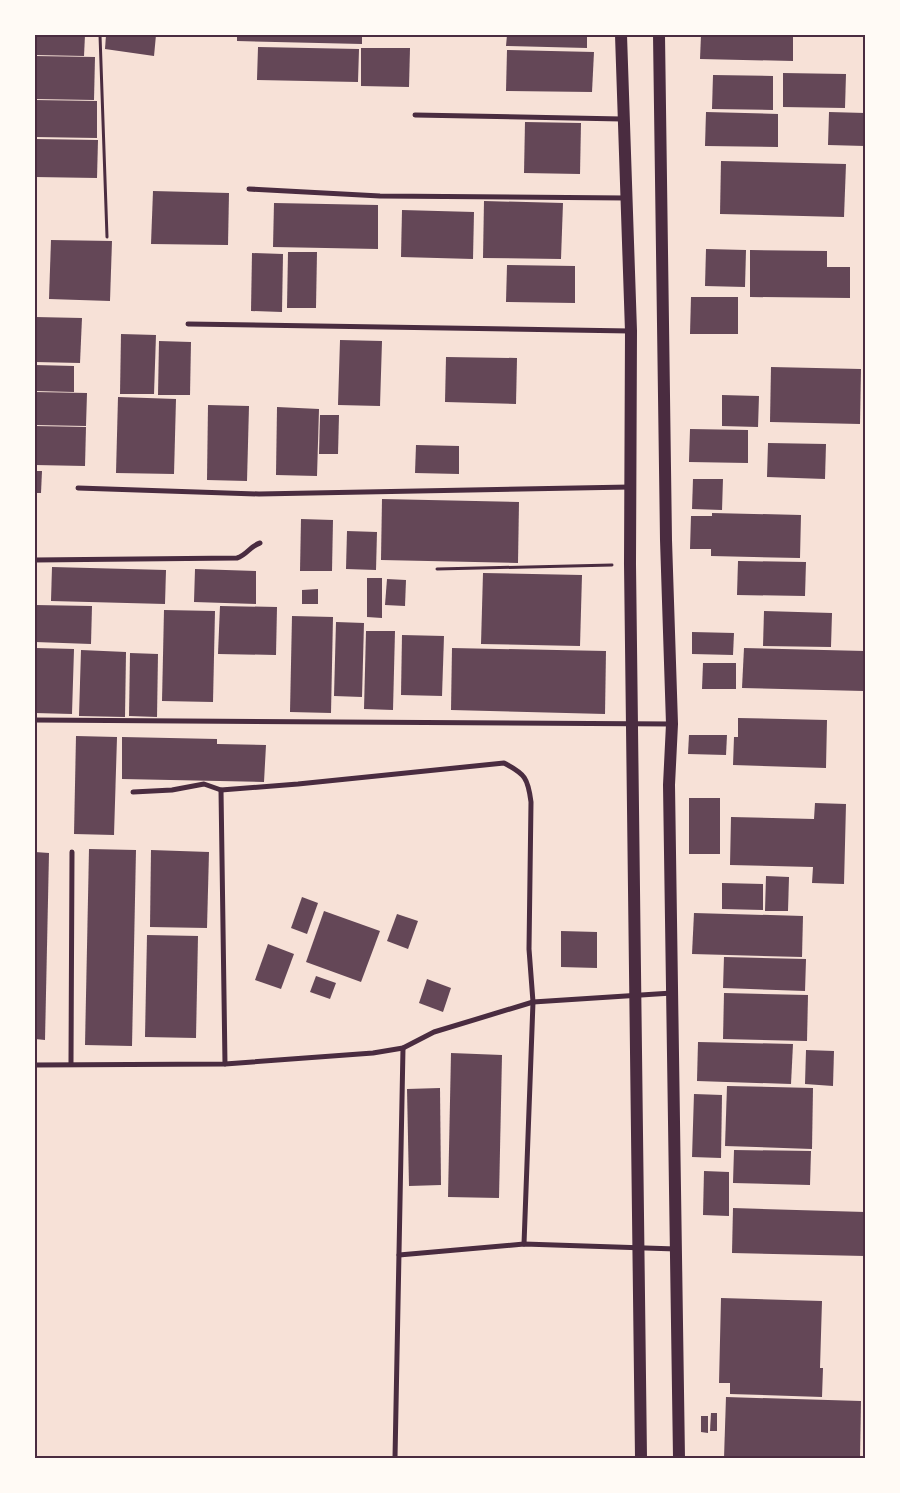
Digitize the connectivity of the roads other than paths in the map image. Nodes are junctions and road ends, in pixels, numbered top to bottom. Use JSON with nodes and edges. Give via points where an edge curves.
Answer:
{"nodes":[{"id":1,"x":620,"y":35,"type":"edge"},
{"id":2,"x":659,"y":35,"type":"edge"},
{"id":3,"x":415,"y":115,"type":"dead end"},
{"id":4,"x":623,"y":119,"type":"junction"},
{"id":5,"x":249,"y":189,"type":"dead end"},
{"id":6,"x":626,"y":198,"type":"junction"},
{"id":7,"x":188,"y":324,"type":"dead end"},
{"id":8,"x":631,"y":331,"type":"junction"},
{"id":9,"x":630,"y":487,"type":"junction"},
{"id":10,"x":78,"y":488,"type":"dead end"},
{"id":11,"x":260,"y":543,"type":"dead end"},
{"id":12,"x":35,"y":560,"type":"edge"},
{"id":13,"x":35,"y":720,"type":"edge"},
{"id":14,"x":633,"y":724,"type":"junction"},
{"id":15,"x":672,"y":724,"type":"junction"},
{"id":16,"x":222,"y":790,"type":"junction"},
{"id":17,"x":133,"y":792,"type":"dead end"},
{"id":18,"x":72,"y":852,"type":"dead end"},
{"id":19,"x":672,"y":993,"type":"junction"},
{"id":20,"x":635,"y":994,"type":"junction"},
{"id":21,"x":533,"y":1002,"type":"junction"},
{"id":22,"x":403,"y":1048,"type":"junction"},
{"id":23,"x":71,"y":1064,"type":"junction"},
{"id":24,"x":225,"y":1064,"type":"junction"},
{"id":25,"x":35,"y":1065,"type":"edge"},
{"id":26,"x":524,"y":1244,"type":"junction"},
{"id":27,"x":638,"y":1249,"type":"junction"},
{"id":28,"x":676,"y":1249,"type":"junction"},
{"id":29,"x":399,"y":1255,"type":"junction"},
{"id":30,"x":395,"y":1458,"type":"edge"},
{"id":31,"x":641,"y":1458,"type":"edge"},
{"id":32,"x":679,"y":1458,"type":"edge"}],
"edges":[{"from":1,"to":4,"type":"main road"},
{"from":2,"to":15,"type":"main road","via":[[666,540]]},
{"from":3,"to":4,"type":"street"},
{"from":4,"to":6,"type":"main road"},
{"from":5,"to":6,"type":"street","via":[[380,196]]},
{"from":6,"to":8,"type":"main road"},
{"from":7,"to":8,"type":"street"},
{"from":8,"to":9,"type":"main road"},
{"from":9,"to":10,"type":"street","via":[[259,494]]},
{"from":9,"to":14,"type":"main road"},
{"from":11,"to":12,"type":"street","via":[[237,558]]},
{"from":13,"to":14,"type":"street"},
{"from":14,"to":15,"type":"street"},
{"from":14,"to":20,"type":"main road"},
{"from":15,"to":19,"type":"main road","via":[[669,785]]},
{"from":16,"to":17,"type":"street","via":[[204,784]]},
{"from":16,"to":21,"type":"street","via":[[504,763],[522,772],[529,784],[531,802],[529,949]]},
{"from":16,"to":24,"type":"street"},
{"from":18,"to":23,"type":"street"},
{"from":19,"to":20,"type":"street"},
{"from":19,"to":28,"type":"main road"},
{"from":20,"to":21,"type":"street"},
{"from":20,"to":27,"type":"main road"},
{"from":21,"to":22,"type":"street","via":[[434,1032]]},
{"from":21,"to":26,"type":"street"},
{"from":22,"to":24,"type":"street"},
{"from":22,"to":29,"type":"street"},
{"from":23,"to":24,"type":"street"},
{"from":23,"to":25,"type":"street"},
{"from":26,"to":27,"type":"street"},
{"from":26,"to":29,"type":"street"},
{"from":27,"to":28,"type":"street"},
{"from":27,"to":31,"type":"main road"},
{"from":28,"to":32,"type":"main road"},
{"from":29,"to":30,"type":"street"}]}
